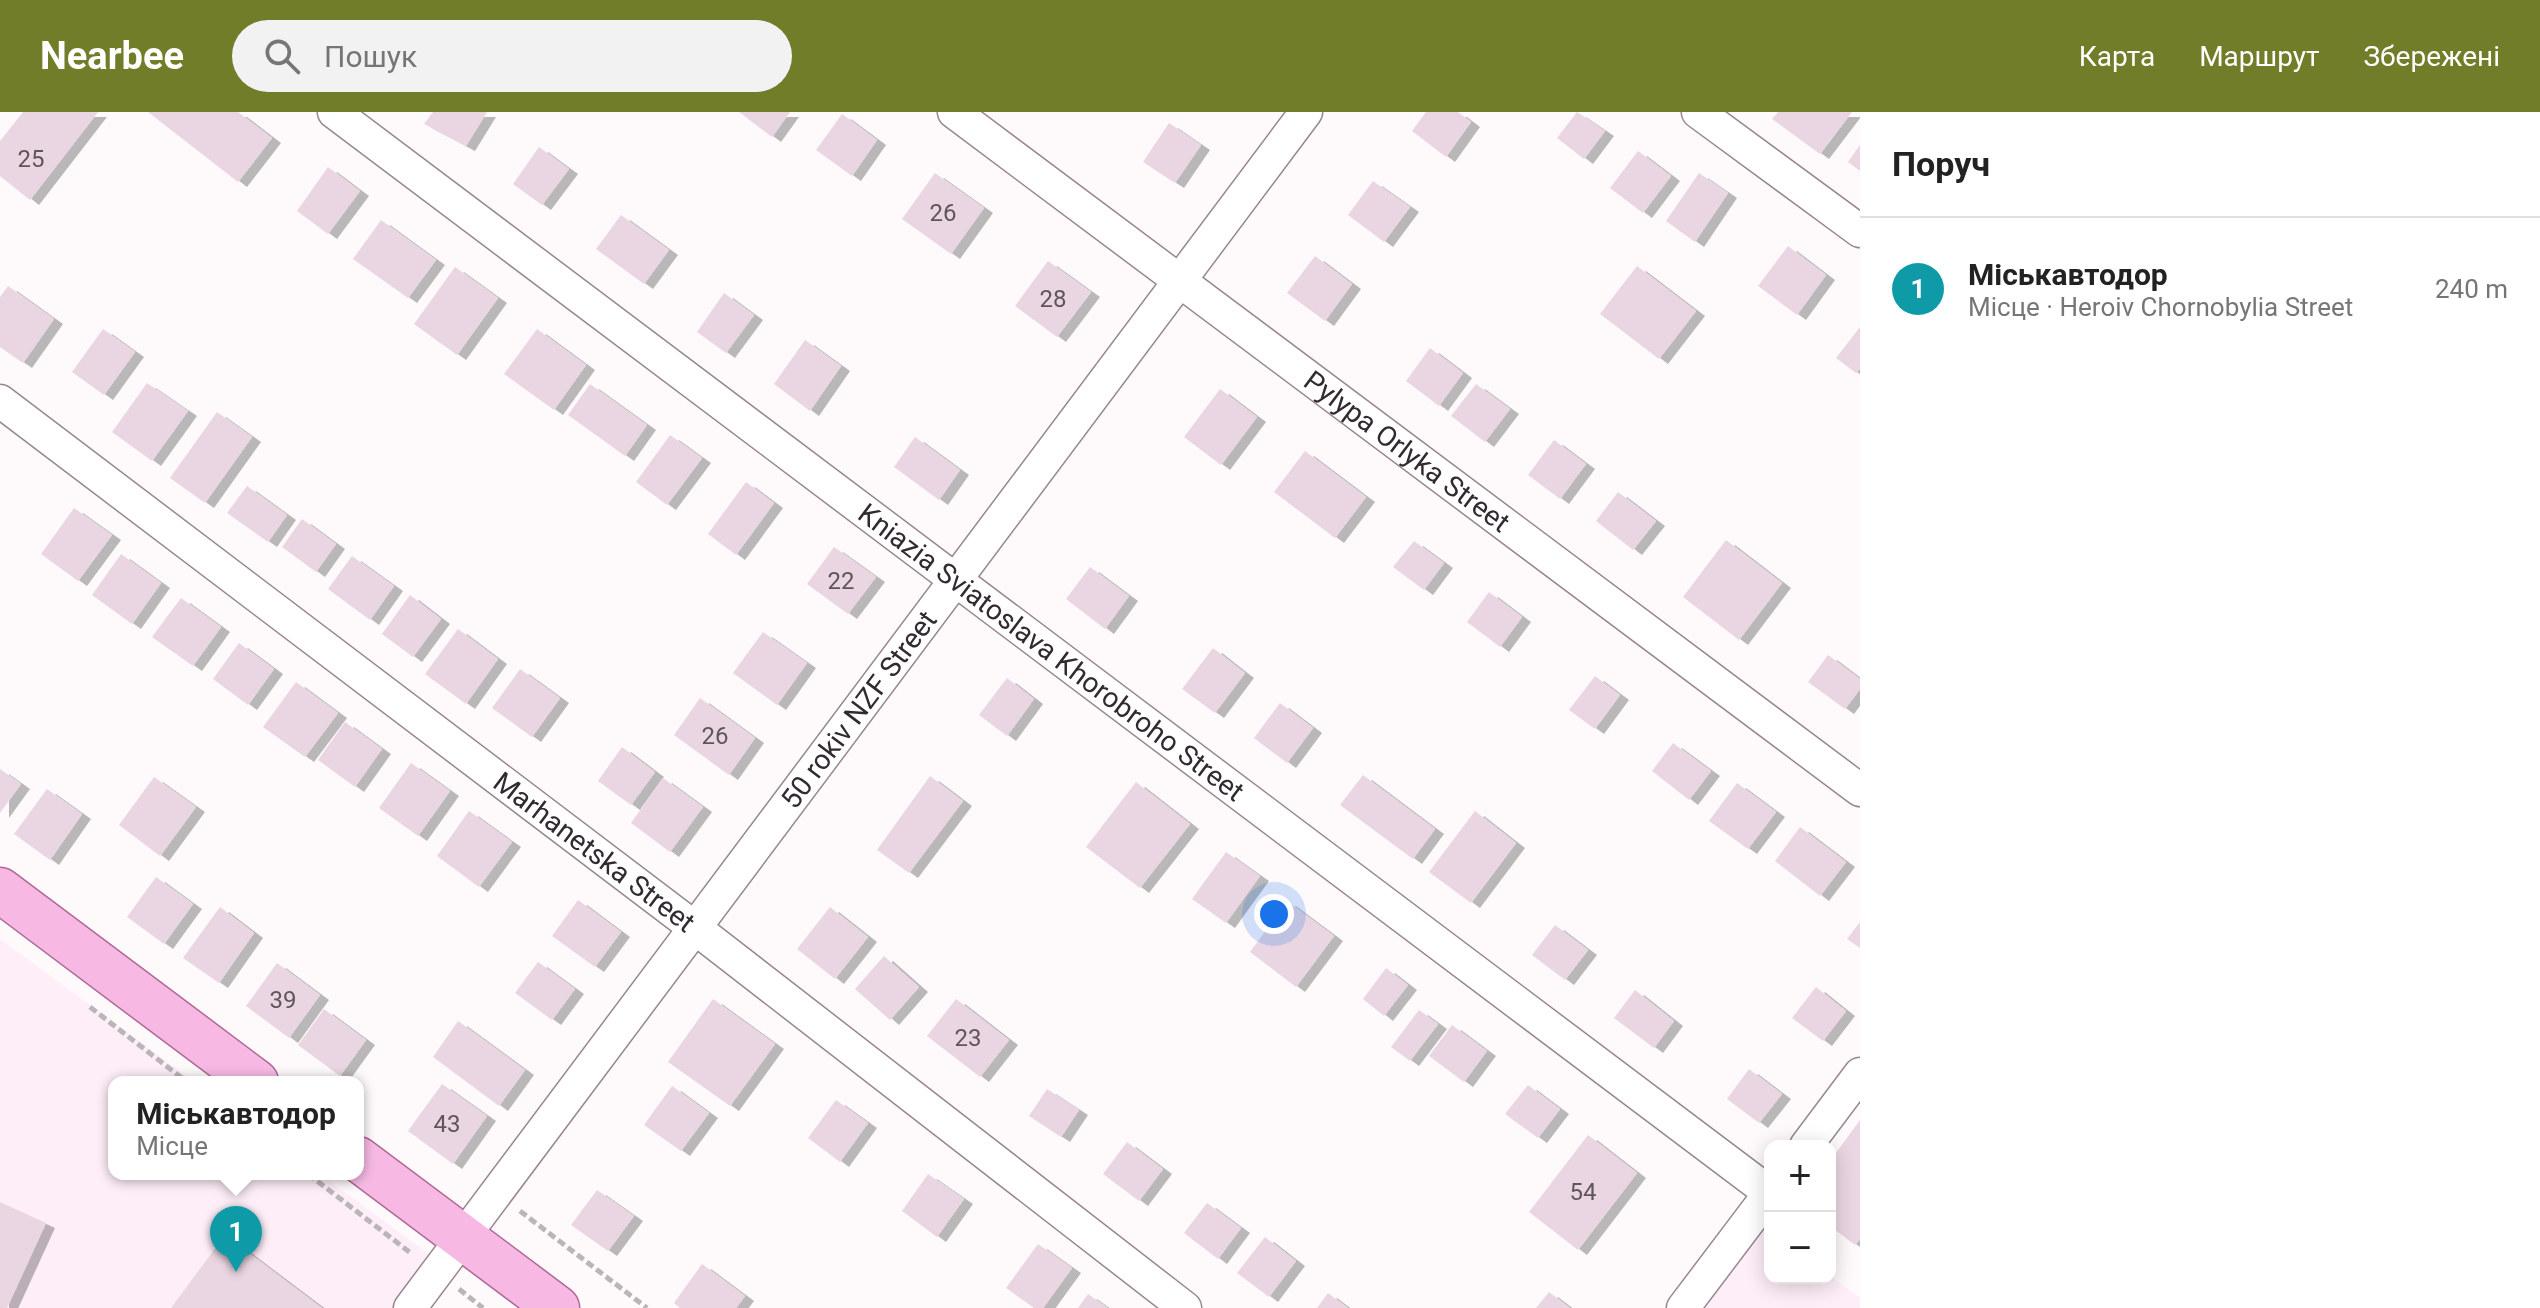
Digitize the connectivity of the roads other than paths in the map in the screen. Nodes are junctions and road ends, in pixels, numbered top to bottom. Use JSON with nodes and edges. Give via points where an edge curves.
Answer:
{"nodes":[{"id":1,"x":334,"y":112,"type":"edge"},
{"id":2,"x":954,"y":112,"type":"edge"},
{"id":3,"x":1306,"y":112,"type":"edge"},
{"id":4,"x":1698,"y":112,"type":"edge"},
{"id":5,"x":1860,"y":231,"type":"edge"},
{"id":6,"x":1181,"y":282,"type":"junction"},
{"id":7,"x":0,"y":401,"type":"edge"},
{"id":8,"x":957,"y":580,"type":"junction"},
{"id":9,"x":1860,"y":790,"type":"edge"},
{"id":10,"x":0,"y":890,"type":"edge"},
{"id":11,"x":695,"y":928,"type":"junction"},
{"id":12,"x":1860,"y":1074,"type":"edge"},
{"id":13,"x":248,"y":1076,"type":"edge"},
{"id":14,"x":1810,"y":1140,"type":"edge"},
{"id":15,"x":364,"y":1163,"type":"edge"},
{"id":16,"x":1764,"y":1188,"type":"edge"},
{"id":17,"x":1764,"y":1201,"type":"edge"},
{"id":18,"x":464,"y":1237,"type":"junction"},
{"id":19,"x":410,"y":1308,"type":"edge"},
{"id":20,"x":557,"y":1308,"type":"edge"},
{"id":21,"x":1185,"y":1308,"type":"edge"},
{"id":22,"x":1683,"y":1308,"type":"edge"}],
"edges":[{"from":1,"to":8,"type":"street","name":"Kniazia Sviatoslava Khorobroho Street"},
{"from":2,"to":6,"type":"street","name":"Pylypa Orlyka Street"},
{"from":3,"to":6,"type":"street","name":"50 rokiv NZF Street"},
{"from":4,"to":5,"type":"street"},
{"from":6,"to":8,"type":"street","name":"50 rokiv NZF Street"},
{"from":6,"to":9,"type":"street","name":"Pylypa Orlyka Street"},
{"from":7,"to":11,"type":"street","name":"Marhanetska Street"},
{"from":8,"to":11,"type":"street","name":"50 rokiv NZF Street"},
{"from":8,"to":16,"type":"street","name":"Kniazia Sviatoslava Khorobroho Street"},
{"from":10,"to":13,"type":"main road"},
{"from":11,"to":18,"type":"street","name":"50 rokiv NZF Street"},
{"from":11,"to":21,"type":"street","name":"Marhanetska Street"},
{"from":12,"to":14,"type":"street"},
{"from":15,"to":18,"type":"main road"},
{"from":17,"to":22,"type":"street"},
{"from":18,"to":19,"type":"street","name":"50 rokiv NZF Street"},
{"from":18,"to":20,"type":"main road"}]}
